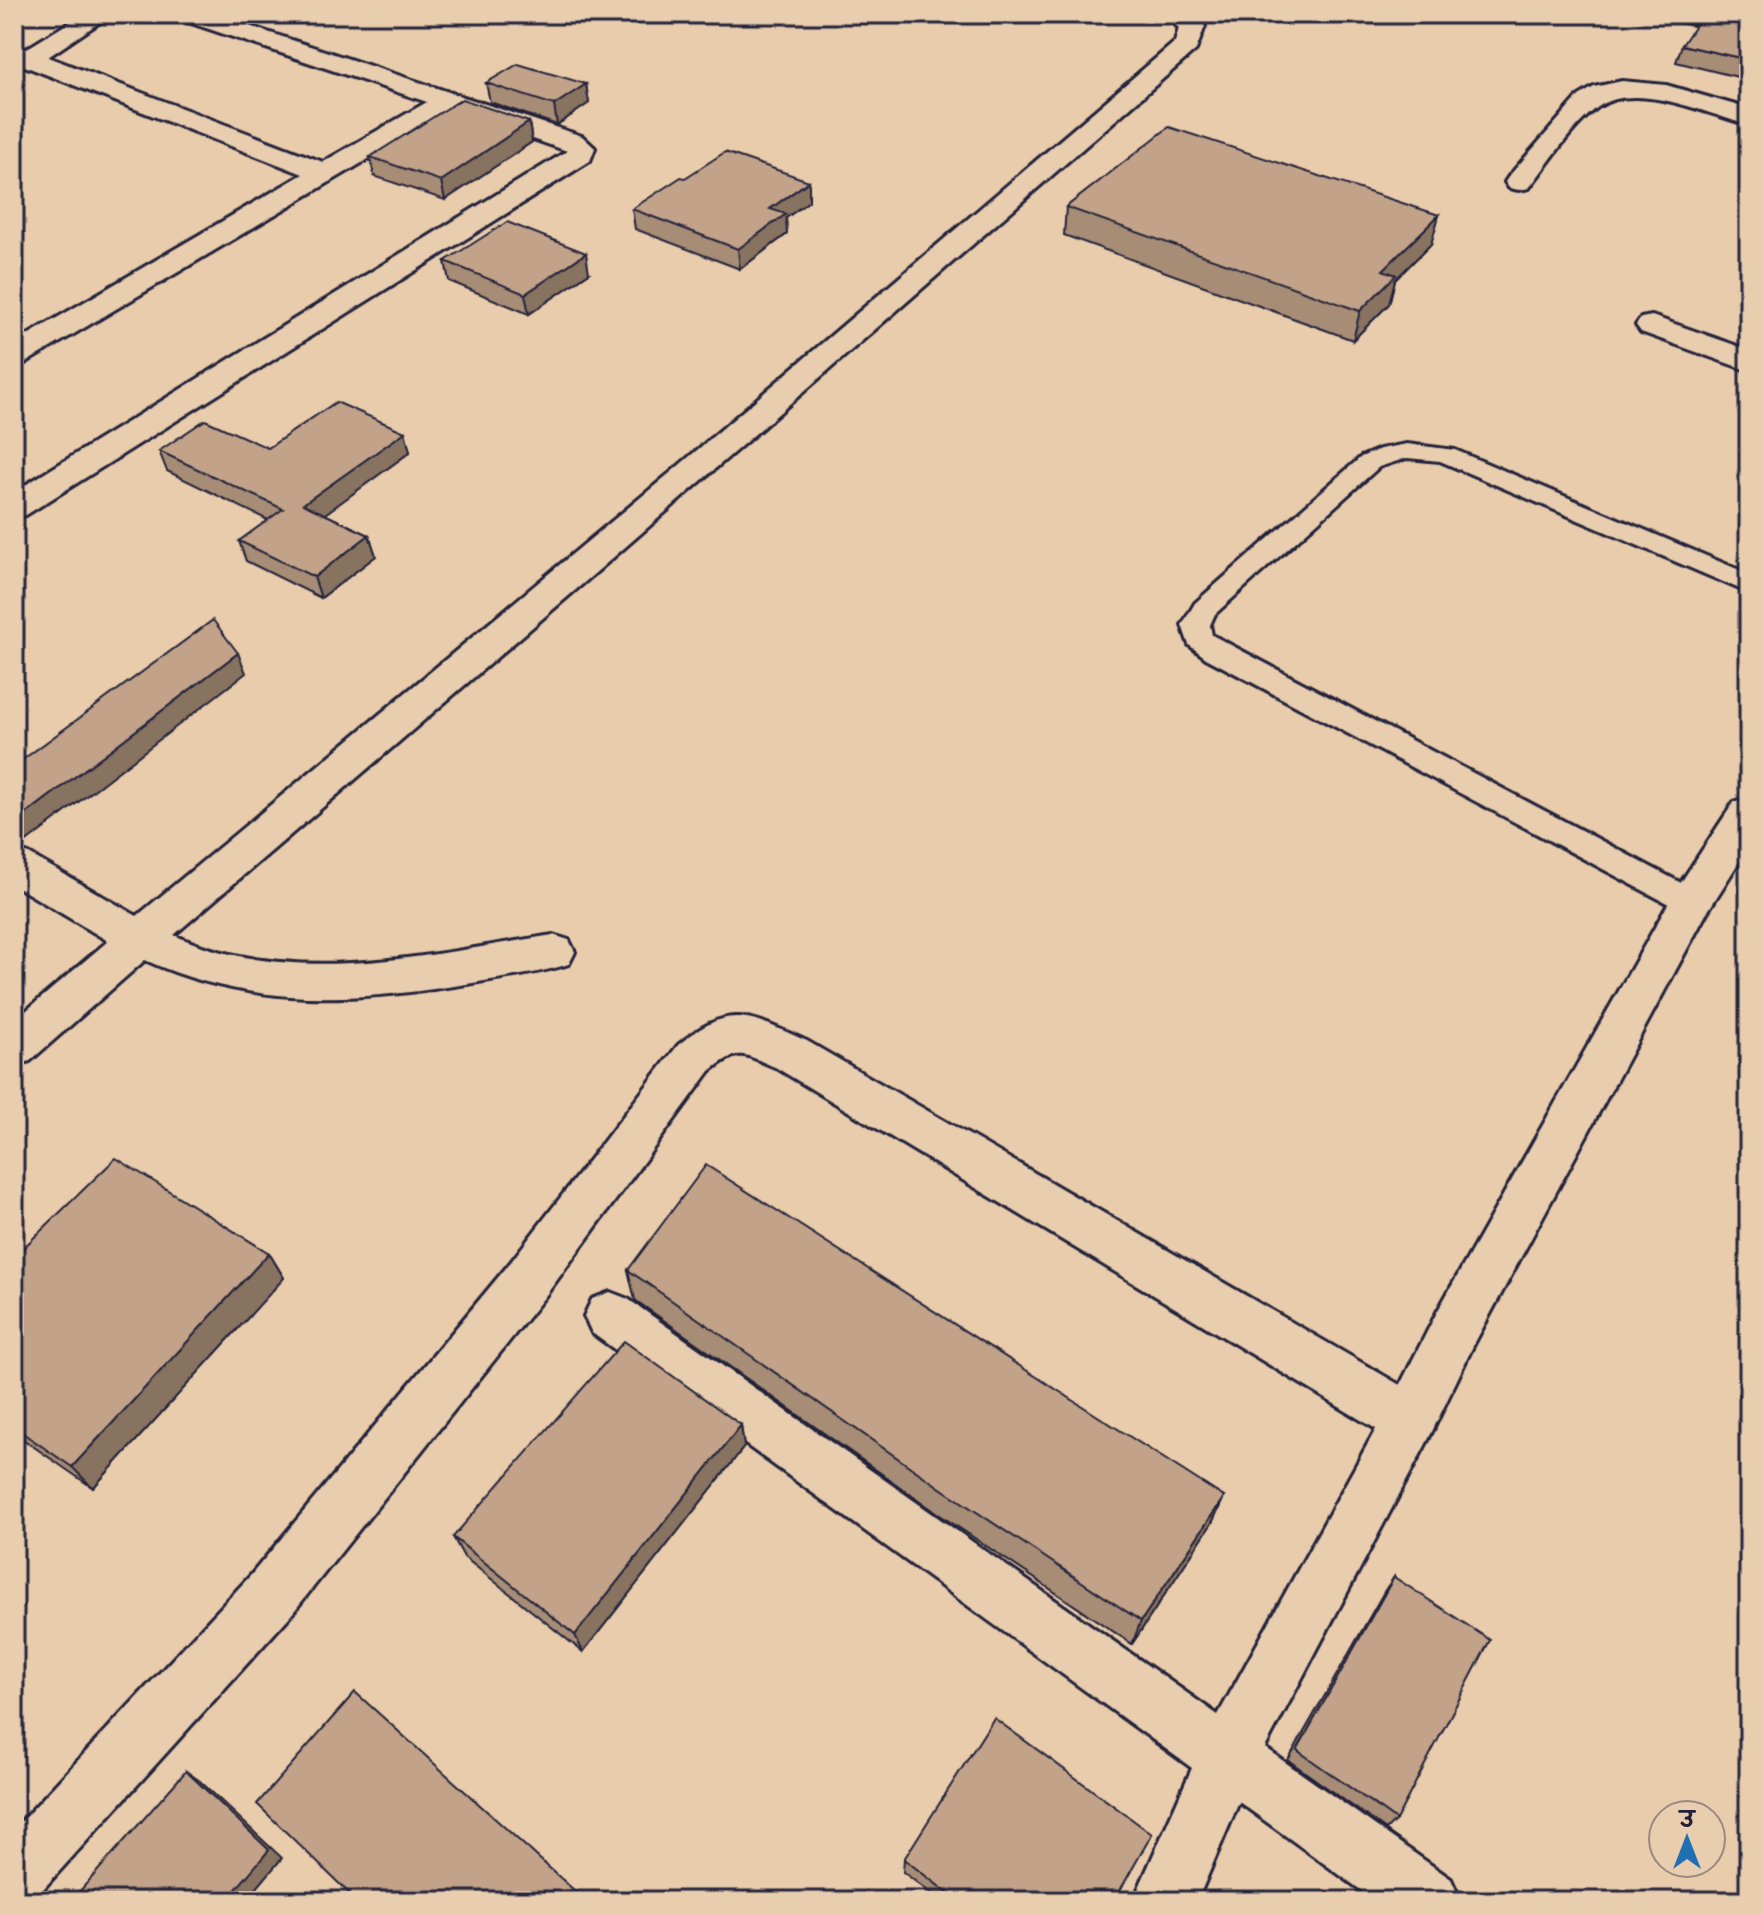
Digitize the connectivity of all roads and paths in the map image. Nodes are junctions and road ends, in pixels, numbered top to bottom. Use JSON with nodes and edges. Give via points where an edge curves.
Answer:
{"nodes":[{"id":1,"x":100,"y":14,"type":"edge"},
{"id":2,"x":188,"y":14,"type":"edge"},
{"id":3,"x":1175,"y":14,"type":"edge"},
{"id":4,"x":1697,"y":15,"type":"edge"},
{"id":5,"x":1749,"y":29,"type":"edge"},
{"id":6,"x":22,"y":56,"type":"edge"},
{"id":7,"x":446,"y":102,"type":"junction"},
{"id":8,"x":1749,"y":117,"type":"edge"},
{"id":9,"x":326,"y":173,"type":"junction"},
{"id":10,"x":1519,"y":182,"type":"dead end"},
{"id":11,"x":1652,"y":325,"type":"dead end"},
{"id":12,"x":14,"y":356,"type":"edge"},
{"id":13,"x":1749,"y":361,"type":"edge"},
{"id":14,"x":14,"y":507,"type":"edge"},
{"id":15,"x":1749,"y":584,"type":"edge"},
{"id":16,"x":1749,"y":813,"type":"edge"},
{"id":17,"x":14,"y":865,"type":"edge"},
{"id":18,"x":1691,"y":902,"type":"junction"},
{"id":19,"x":138,"y":937,"type":"junction"},
{"id":20,"x":553,"y":952,"type":"dead end"},
{"id":21,"x":14,"y":1048,"type":"edge"},
{"id":22,"x":610,"y":1316,"type":"dead end"},
{"id":23,"x":1410,"y":1420,"type":"junction"},
{"id":24,"x":1228,"y":1757,"type":"junction"},
{"id":25,"x":14,"y":1875,"type":"edge"},
{"id":26,"x":1165,"y":1901,"type":"edge"},
{"id":27,"x":1429,"y":1901,"type":"edge"}],
"edges":[{"from":1,"to":6,"type":"street"},
{"from":2,"to":7,"type":"street"},
{"from":3,"to":19,"type":"street","via":[[1192,26],[1187,45],[386,732]]},
{"from":4,"to":5,"type":"street"},
{"from":6,"to":9,"type":"street"},
{"from":7,"to":9,"type":"street"},
{"from":7,"to":14,"type":"street","via":[[572,142],[581,148],[580,155]]},
{"from":8,"to":10,"type":"street","via":[[1649,91],[1613,88],[1588,102]]},
{"from":9,"to":12,"type":"street"},
{"from":11,"to":13,"type":"street"},
{"from":15,"to":18,"type":"lane","via":[[1446,455],[1412,449],[1388,452],[1370,462],[1204,609],[1196,625],[1199,639],[1216,651]]},
{"from":16,"to":18,"type":"street"},
{"from":17,"to":19,"type":"street"},
{"from":18,"to":23,"type":"street"},
{"from":19,"to":20,"type":"street","via":[[187,959],[261,977],[355,982]]},
{"from":19,"to":21,"type":"street"},
{"from":22,"to":24,"type":"street"},
{"from":23,"to":24,"type":"street"},
{"from":23,"to":25,"type":"street","via":[[791,1054],[747,1035],[720,1037],[694,1058],[512,1299],[271,1595]]},
{"from":24,"to":26,"type":"street"},
{"from":24,"to":27,"type":"street"}]}
